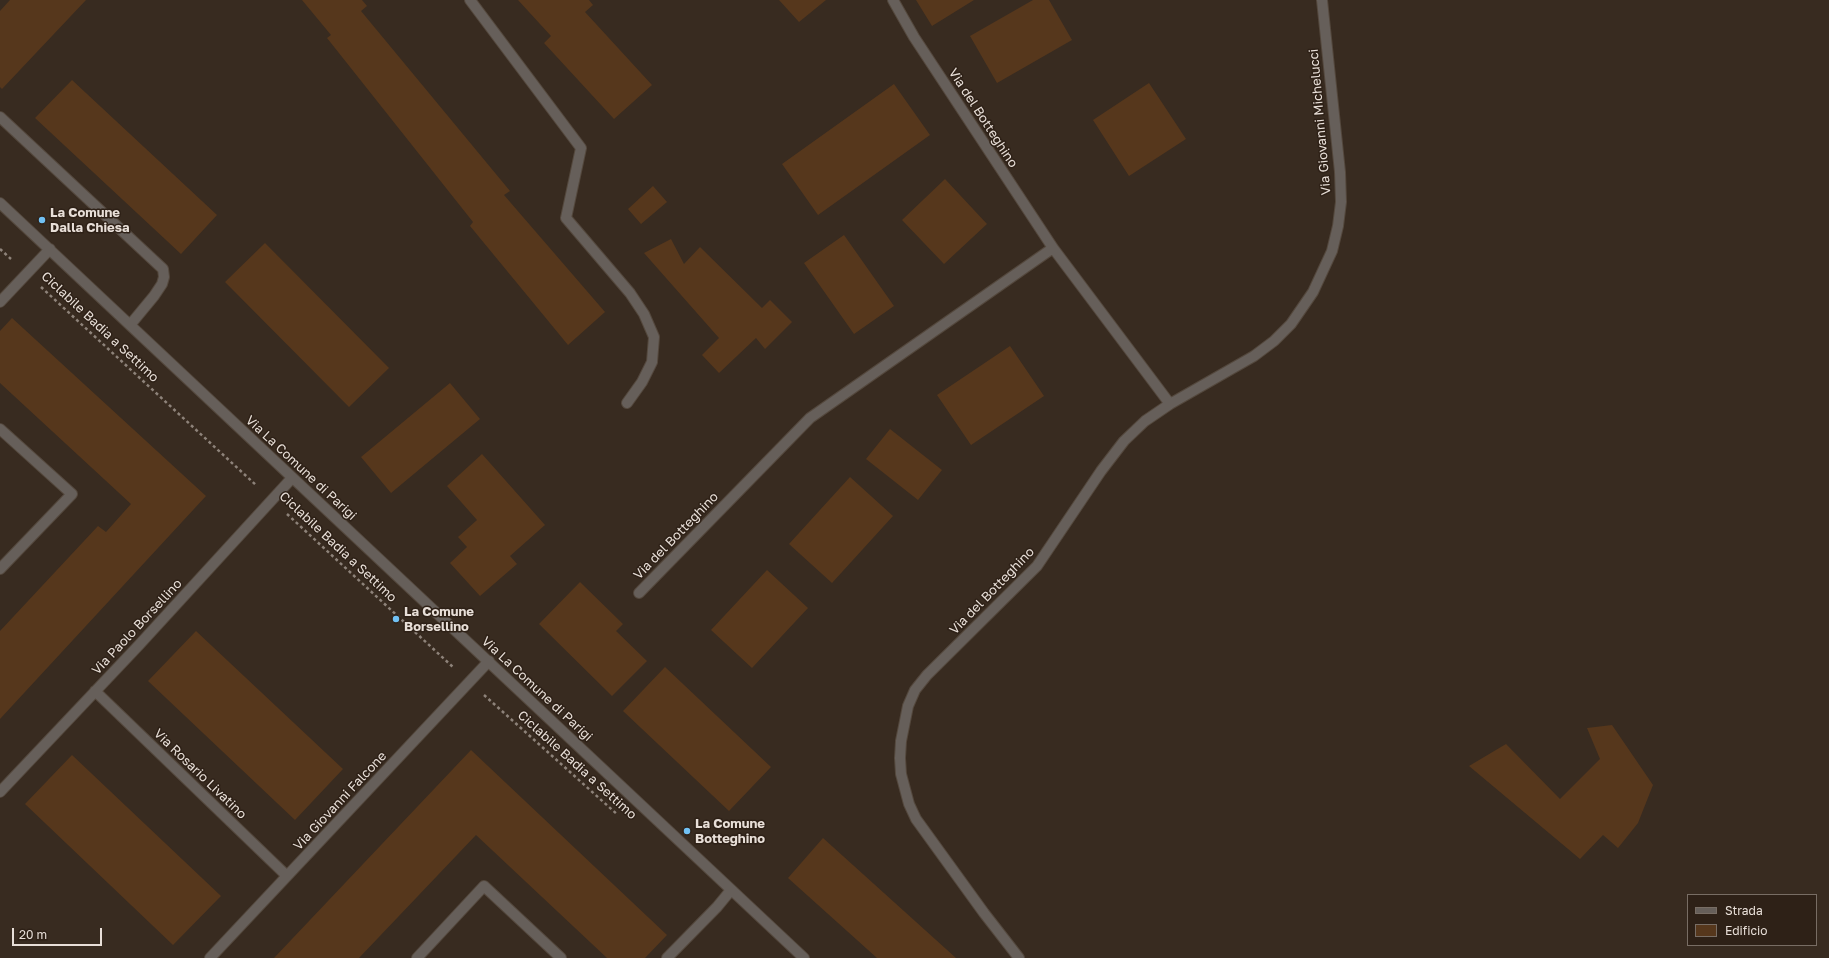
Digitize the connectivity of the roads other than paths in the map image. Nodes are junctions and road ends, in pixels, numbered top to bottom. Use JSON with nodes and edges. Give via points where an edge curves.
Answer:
{"nodes":[{"id":1,"x":470,"y":0,"type":"edge"},
{"id":2,"x":893,"y":0,"type":"edge"},
{"id":3,"x":1322,"y":0,"type":"edge"},
{"id":4,"x":0,"y":117,"type":"edge"},
{"id":5,"x":0,"y":203,"type":"edge"},
{"id":6,"x":1053,"y":248,"type":"junction"},
{"id":7,"x":50,"y":249,"type":"junction"},
{"id":8,"x":0,"y":302,"type":"edge"},
{"id":9,"x":130,"y":324,"type":"junction"},
{"id":10,"x":627,"y":403,"type":"dead end"},
{"id":11,"x":1170,"y":404,"type":"junction"},
{"id":12,"x":0,"y":429,"type":"edge"},
{"id":13,"x":292,"y":478,"type":"junction"},
{"id":14,"x":0,"y":569,"type":"edge"},
{"id":15,"x":639,"y":593,"type":"dead end"},
{"id":16,"x":489,"y":661,"type":"junction"},
{"id":17,"x":94,"y":691,"type":"junction"},
{"id":18,"x":0,"y":792,"type":"edge"},
{"id":19,"x":287,"y":876,"type":"junction"},
{"id":20,"x":731,"y":890,"type":"junction"},
{"id":21,"x":210,"y":958,"type":"edge"},
{"id":22,"x":417,"y":958,"type":"edge"},
{"id":23,"x":561,"y":958,"type":"edge"},
{"id":24,"x":667,"y":958,"type":"edge"},
{"id":25,"x":804,"y":958,"type":"edge"},
{"id":26,"x":1019,"y":958,"type":"edge"}],
"edges":[{"from":1,"to":10,"type":"street","via":[[581,148],[566,218],[630,293],[644,314],[654,337],[652,362]]},
{"from":2,"to":6,"type":"street","name":"Via del Botteghino","via":[[914,37]]},
{"from":3,"to":11,"type":"street","name":"Via Giovanni Michelucci","via":[[1341,202],[1338,226],[1324,273],[1304,307],[1274,341],[1254,356]]},
{"from":4,"to":9,"type":"street","via":[[163,269],[162,284]]},
{"from":5,"to":7,"type":"street","name":"Via La Comune di Parigi"},
{"from":6,"to":11,"type":"street","name":"Via del Botteghino"},
{"from":6,"to":15,"type":"street","name":"Via del Botteghino","via":[[810,418]]},
{"from":7,"to":8,"type":"street"},
{"from":7,"to":9,"type":"street","name":"Via La Comune di Parigi"},
{"from":9,"to":13,"type":"street","name":"Via La Comune di Parigi"},
{"from":11,"to":26,"type":"street","name":"Via del Botteghino","via":[[1145,421],[1124,442],[1101,471],[1037,566],[927,675],[914,690],[908,706],[900,758],[901,774],[909,804],[916,819]]},
{"from":12,"to":14,"type":"street","via":[[72,494]]},
{"from":13,"to":16,"type":"street","name":"Via La Comune di Parigi"},
{"from":13,"to":17,"type":"street","name":"Via Paolo Borsellino"},
{"from":16,"to":19,"type":"street","name":"Via Giovanni Falcone"},
{"from":16,"to":20,"type":"street","name":"Via La Comune di Parigi"},
{"from":17,"to":18,"type":"street","name":"Via Paolo Borsellino"},
{"from":17,"to":19,"type":"street","name":"Via Rosario Livatino"},
{"from":19,"to":21,"type":"street","name":"Via Giovanni Falcone"},
{"from":20,"to":24,"type":"street"},
{"from":20,"to":25,"type":"street","name":"Via La Comune di Parigi"},
{"from":22,"to":23,"type":"street","via":[[484,886]]}]}
